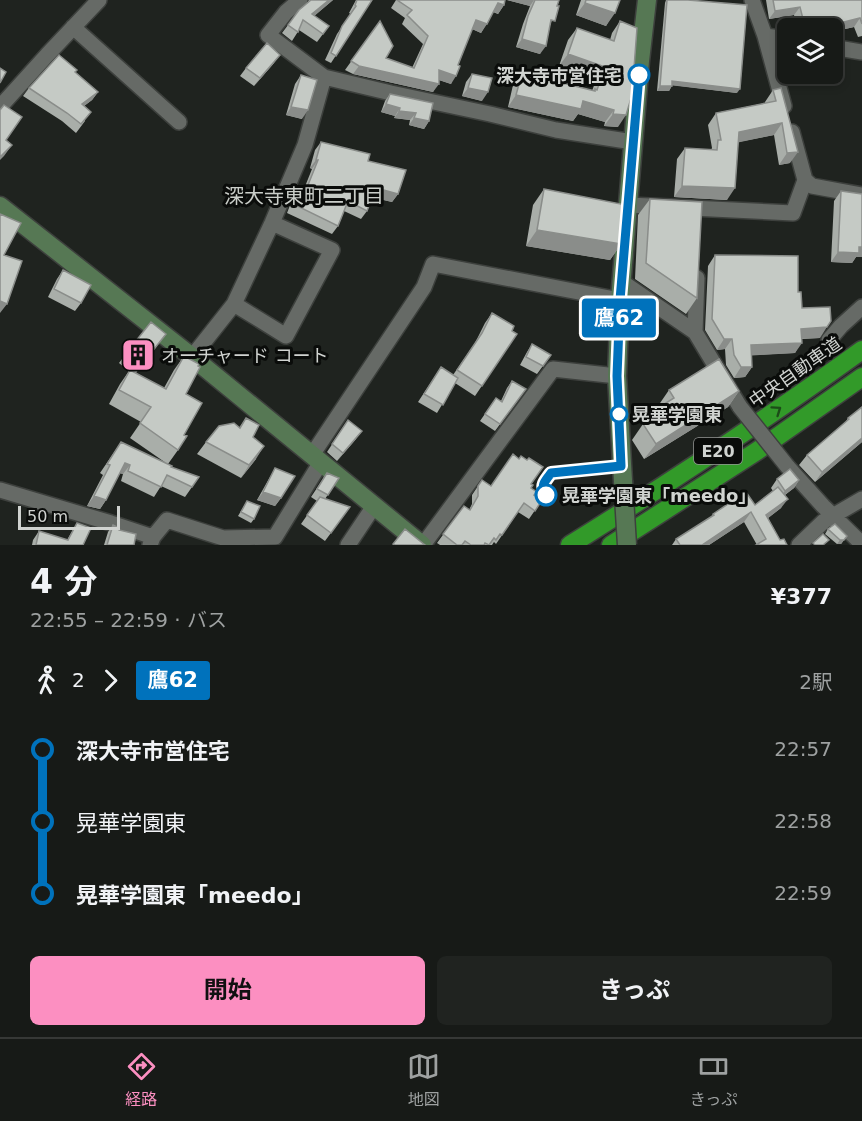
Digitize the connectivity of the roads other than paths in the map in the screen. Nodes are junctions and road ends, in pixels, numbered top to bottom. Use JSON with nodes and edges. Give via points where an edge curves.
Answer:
{"nodes":[{"id":1,"x":99,"y":0,"type":"edge"},
{"id":2,"x":300,"y":0,"type":"edge"},
{"id":3,"x":647,"y":0,"type":"edge"},
{"id":4,"x":752,"y":0,"type":"edge"},
{"id":5,"x":285,"y":6,"type":"edge"},
{"id":6,"x":73,"y":27,"type":"junction"},
{"id":7,"x":765,"y":36,"type":"junction"},
{"id":8,"x":777,"y":38,"type":"edge"},
{"id":9,"x":843,"y":48,"type":"edge"},
{"id":10,"x":862,"y":51,"type":"edge"},
{"id":11,"x":324,"y":77,"type":"junction"},
{"id":12,"x":0,"y":106,"type":"edge"},
{"id":13,"x":179,"y":123,"type":"dead end"},
{"id":14,"x":633,"y":142,"type":"junction"},
{"id":15,"x":805,"y":180,"type":"junction"},
{"id":16,"x":862,"y":195,"type":"edge"},
{"id":17,"x":629,"y":205,"type":"junction"},
{"id":18,"x":0,"y":207,"type":"edge"},
{"id":19,"x":272,"y":224,"type":"junction"},
{"id":20,"x":698,"y":262,"type":"edge"},
{"id":21,"x":621,"y":291,"type":"junction"},
{"id":22,"x":234,"y":304,"type":"junction"},
{"id":23,"x":862,"y":308,"type":"edge"},
{"id":24,"x":695,"y":332,"type":"junction"},
{"id":25,"x":829,"y":340,"type":"dead end"},
{"id":26,"x":862,"y":350,"type":"edge"},
{"id":27,"x":192,"y":357,"type":"junction"},
{"id":28,"x":617,"y":376,"type":"junction"},
{"id":29,"x":862,"y":377,"type":"edge"},
{"id":30,"x":316,"y":459,"type":"junction"},
{"id":31,"x":0,"y":490,"type":"edge"},
{"id":32,"x":862,"y":499,"type":"edge"},
{"id":33,"x":374,"y":506,"type":"junction"},
{"id":34,"x":833,"y":516,"type":"junction"},
{"id":35,"x":151,"y":541,"type":"edge"},
{"id":36,"x":862,"y":544,"type":"edge"},
{"id":37,"x":348,"y":545,"type":"edge"},
{"id":38,"x":423,"y":545,"type":"edge"},
{"id":39,"x":570,"y":545,"type":"edge"},
{"id":40,"x":611,"y":545,"type":"edge"},
{"id":41,"x":627,"y":545,"type":"edge"},
{"id":42,"x":799,"y":545,"type":"edge"}],
"edges":[{"from":1,"to":6,"type":"street"},
{"from":2,"to":5,"type":"street"},
{"from":3,"to":14,"type":"street"},
{"from":4,"to":7,"type":"street"},
{"from":5,"to":11,"type":"street","via":[[268,35]]},
{"from":6,"to":12,"type":"street"},
{"from":6,"to":13,"type":"street"},
{"from":7,"to":8,"type":"street"},
{"from":7,"to":15,"type":"street"},
{"from":9,"to":10,"type":"street"},
{"from":11,"to":14,"type":"street","via":[[556,130]]},
{"from":11,"to":19,"type":"street","via":[[305,145]]},
{"from":14,"to":17,"type":"street"},
{"from":15,"to":16,"type":"street","via":[[812,186]]},
{"from":15,"to":17,"type":"street","via":[[793,213],[700,214]]},
{"from":17,"to":21,"type":"street"},
{"from":18,"to":27,"type":"street"},
{"from":19,"to":22,"type":"street"},
{"from":19,"to":22,"type":"street","via":[[332,250],[286,336]]},
{"from":20,"to":24,"type":"street"},
{"from":21,"to":24,"type":"street"},
{"from":21,"to":28,"type":"street"},
{"from":21,"to":30,"type":"street","via":[[433,264],[424,287]]},
{"from":22,"to":27,"type":"street"},
{"from":23,"to":25,"type":"street"},
{"from":24,"to":34,"type":"street","bridge":true,"via":[[740,408]]},
{"from":39,"to":26,"type":"highway","name":"中央自動車道","number":"E20","one_way":true,"via":[[701,462]]},
{"from":27,"to":30,"type":"street"},
{"from":28,"to":38,"type":"street","via":[[553,369]]},
{"from":28,"to":41,"type":"street","bridge":true},
{"from":29,"to":40,"type":"highway","number":"E20","via":[[757,451]]},
{"from":30,"to":33,"type":"street"},
{"from":30,"to":35,"type":"street","via":[[274,537],[224,537],[167,520]]},
{"from":31,"to":35,"type":"street","via":[[111,523]]},
{"from":32,"to":34,"type":"street"},
{"from":33,"to":37,"type":"street"},
{"from":33,"to":38,"type":"street"},
{"from":34,"to":36,"type":"street"},
{"from":34,"to":42,"type":"street"}]}
